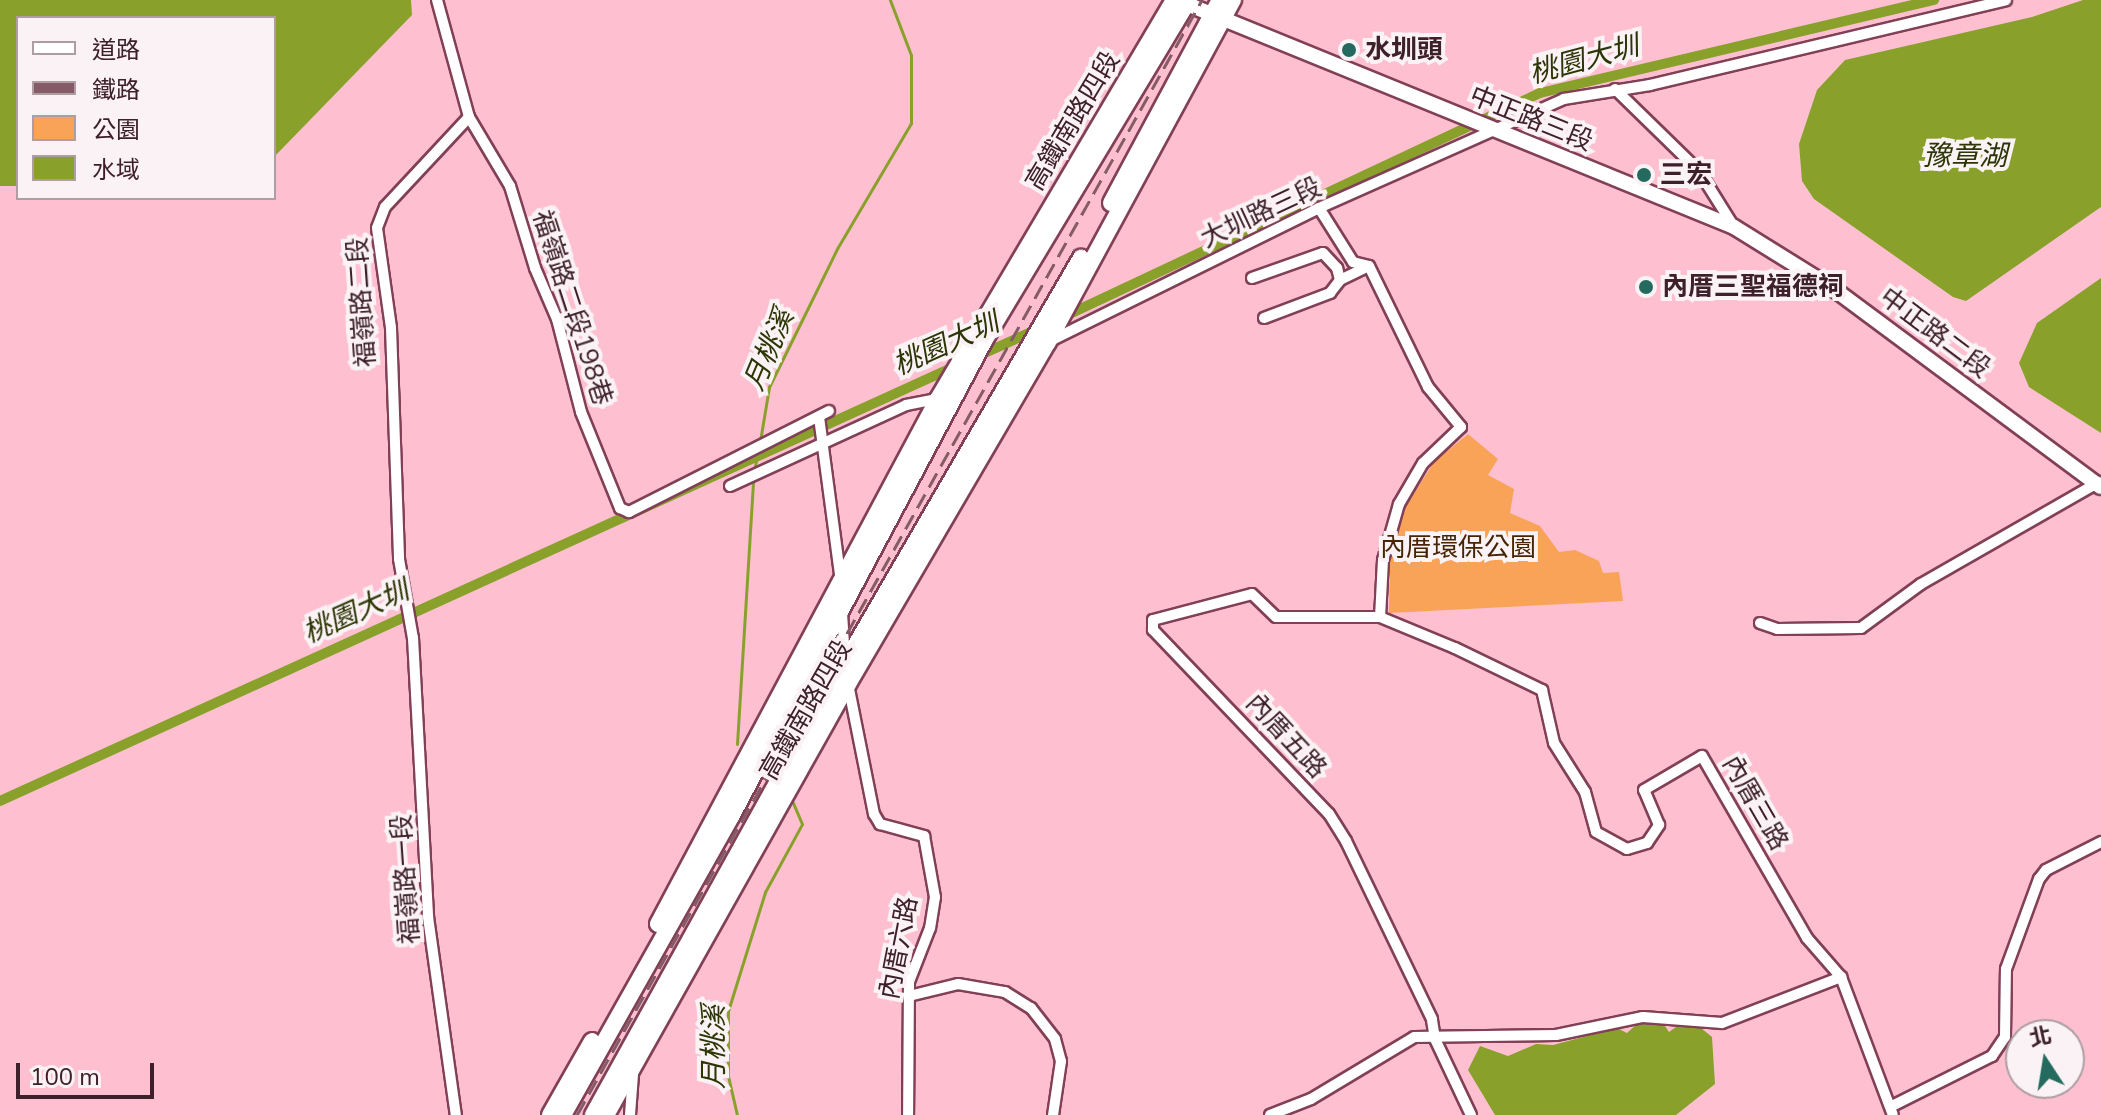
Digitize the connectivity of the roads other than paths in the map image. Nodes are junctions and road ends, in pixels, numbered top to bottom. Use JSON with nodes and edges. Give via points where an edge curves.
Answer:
{"nodes":[{"id":1,"x":438,"y":0,"type":"edge"},
{"id":2,"x":1233,"y":0,"type":"edge"},
{"id":3,"x":2006,"y":0,"type":"edge"},
{"id":4,"x":1182,"y":1,"type":"edge"},
{"id":5,"x":1218,"y":11,"type":"edge"},
{"id":6,"x":1615,"y":89,"type":"junction"},
{"id":7,"x":469,"y":117,"type":"junction"},
{"id":8,"x":1489,"y":128,"type":"junction"},
{"id":9,"x":1319,"y":208,"type":"junction"},
{"id":10,"x":1734,"y":227,"type":"junction"},
{"id":11,"x":1369,"y":266,"type":"junction"},
{"id":12,"x":1252,"y":278,"type":"dead end"},
{"id":13,"x":1340,"y":280,"type":"junction"},
{"id":14,"x":1264,"y":318,"type":"dead end"},
{"id":15,"x":1046,"y":338,"type":"junction"},
{"id":16,"x":938,"y":399,"type":"junction"},
{"id":17,"x":829,"y":411,"type":"dead end"},
{"id":18,"x":819,"y":418,"type":"junction"},
{"id":19,"x":824,"y":440,"type":"junction"},
{"id":20,"x":2099,"y":484,"type":"edge"},
{"id":21,"x":730,"y":486,"type":"dead end"},
{"id":22,"x":895,"y":506,"type":"junction"},
{"id":23,"x":865,"y":537,"type":"junction"},
{"id":24,"x":913,"y":547,"type":"junction"},
{"id":25,"x":841,"y":582,"type":"junction"},
{"id":26,"x":899,"y":600,"type":"junction"},
{"id":27,"x":842,"y":604,"type":"junction"},
{"id":28,"x":1380,"y":617,"type":"junction"},
{"id":29,"x":1760,"y":623,"type":"dead end"},
{"id":30,"x":413,"y":636,"type":"joint"},
{"id":31,"x":845,"y":665,"type":"junction"},
{"id":32,"x":848,"y":684,"type":"junction"},
{"id":33,"x":743,"y":770,"type":"junction"},
{"id":34,"x":732,"y":815,"type":"junction"},
{"id":35,"x":2101,"y":842,"type":"edge"},
{"id":36,"x":724,"y":903,"type":"junction"},
{"id":37,"x":680,"y":955,"type":"junction"},
{"id":38,"x":1841,"y":977,"type":"junction"},
{"id":39,"x":909,"y":996,"type":"junction"},
{"id":40,"x":1435,"y":1039,"type":"junction"},
{"id":41,"x":634,"y":1064,"type":"junction"},
{"id":42,"x":1892,"y":1111,"type":"edge"},
{"id":43,"x":456,"y":1115,"type":"edge"},
{"id":44,"x":550,"y":1115,"type":"edge"},
{"id":45,"x":563,"y":1115,"type":"edge"},
{"id":46,"x":593,"y":1115,"type":"edge"},
{"id":47,"x":606,"y":1115,"type":"edge"},
{"id":48,"x":630,"y":1115,"type":"edge"},
{"id":49,"x":908,"y":1115,"type":"edge"},
{"id":50,"x":1053,"y":1115,"type":"edge"},
{"id":51,"x":1270,"y":1115,"type":"edge"},
{"id":52,"x":1471,"y":1115,"type":"edge"}],
"edges":[{"from":1,"to":7,"type":"street"},
{"from":2,"to":5,"type":"main road"},
{"from":3,"to":6,"type":"street","name":"大圳路三段"},
{"from":4,"to":5,"type":"main road","name":"中正路三段"},
{"from":4,"to":16,"type":"main road","name":"高鐵南路四段"},
{"from":4,"to":22,"type":"main road","name":"高鐵南路四段","via":[[966,372]]},
{"from":5,"to":8,"type":"main road","name":"中正路三段"},
{"from":5,"to":15,"type":"main road","via":[[1069,304]]},
{"from":5,"to":15,"type":"main road","via":[[1052,311]]},
{"from":6,"to":8,"type":"street","name":"大圳路三段","via":[[1564,99]]},
{"from":6,"to":10,"type":"street","via":[[1699,171]]},
{"from":7,"to":18,"type":"street","name":"福嶺路二段198巷","via":[[510,186],[557,319],[581,412],[616,504],[629,512]]},
{"from":7,"to":30,"type":"street","name":"福嶺路二段","via":[[385,207],[377,228],[391,328],[399,559]]},
{"from":8,"to":9,"type":"street","name":"大圳路三段"},
{"from":8,"to":10,"type":"main road","name":"中正路三段"},
{"from":9,"to":11,"type":"street","via":[[1353,262]]},
{"from":9,"to":15,"type":"street","name":"大圳路三段"},
{"from":10,"to":20,"type":"main road","name":"中正路二段","via":[[1834,289]]},
{"from":11,"to":13,"type":"street"},
{"from":11,"to":28,"type":"street","via":[[1428,387],[1461,427],[1423,463],[1399,504],[1383,560]]},
{"from":12,"to":13,"type":"street","via":[[1323,253]]},
{"from":13,"to":14,"type":"street","via":[[1330,293]]},
{"from":15,"to":24,"type":"main road","name":"高鐵南路四段"},
{"from":15,"to":26,"type":"main road","name":"高鐵南路四段"},
{"from":16,"to":19,"type":"street","via":[[906,405]]},
{"from":16,"to":23,"type":"main road","name":"高鐵南路四段"},
{"from":17,"to":18,"type":"street"},
{"from":18,"to":19,"type":"street"},
{"from":19,"to":21,"type":"street"},
{"from":19,"to":25,"type":"street"},
{"from":20,"to":29,"type":"street","via":[[1921,584],[1861,628],[1777,629]]},
{"from":22,"to":23,"type":"main road"},
{"from":22,"to":27,"type":"main road","name":"高鐵南路四段"},
{"from":23,"to":25,"type":"main road","name":"高鐵南路四段"},
{"from":24,"to":26,"type":"main road"},
{"from":24,"to":31,"type":"main road","name":"高鐵南路四段"},
{"from":25,"to":27,"type":"street"},
{"from":25,"to":33,"type":"main road","name":"高鐵南路四段"},
{"from":26,"to":32,"type":"main road","name":"高鐵南路四段"},
{"from":27,"to":31,"type":"street"},
{"from":27,"to":34,"type":"main road","name":"高鐵南路四段"},
{"from":28,"to":38,"type":"street","name":"內厝三路","via":[[1542,690],[1554,743],[1585,792],[1596,832],[1616,845],[1627,849],[1655,837],[1659,825],[1644,790],[1702,756],[1807,938]]},
{"from":28,"to":40,"type":"street","name":"內厝五路","via":[[1276,617],[1267,614],[1260,599],[1245,594],[1153,620],[1153,630],[1329,814],[1432,1019]]},
{"from":30,"to":43,"type":"street","name":"福嶺路一段","via":[[428,917]]},
{"from":31,"to":32,"type":"street"},
{"from":31,"to":37,"type":"main road","name":"高鐵南路四段"},
{"from":32,"to":36,"type":"main road","name":"高鐵南路四段"},
{"from":32,"to":39,"type":"street","name":"內厝六路","via":[[874,814],[880,824],[924,836],[935,897]]},
{"from":33,"to":34,"type":"main road"},
{"from":33,"to":44,"type":"main road","name":"高鐵南路四段"},
{"from":34,"to":45,"type":"main road","name":"高鐵南路四段"},
{"from":35,"to":42,"type":"street","via":[[2046,870],[2039,879],[2006,969],[2005,1037],[1992,1056]]},
{"from":36,"to":37,"type":"main road"},
{"from":36,"to":41,"type":"main road","name":"高鐵南路四段"},
{"from":37,"to":46,"type":"main road","name":"高鐵南路四段"},
{"from":38,"to":40,"type":"street","via":[[1722,1023],[1643,1017],[1556,1035],[1466,1033]]},
{"from":38,"to":42,"type":"street","name":"內厝三路"},
{"from":39,"to":49,"type":"street","name":"內厝六路"},
{"from":39,"to":50,"type":"street","via":[[958,984],[1005,992],[1031,1008],[1055,1039],[1061,1061]]},
{"from":40,"to":51,"type":"street","via":[[1414,1037],[1311,1099]]},
{"from":40,"to":52,"type":"street","name":"內厝五路"},
{"from":41,"to":47,"type":"main road","name":"高鐵南路四段"},
{"from":41,"to":48,"type":"street"}]}
